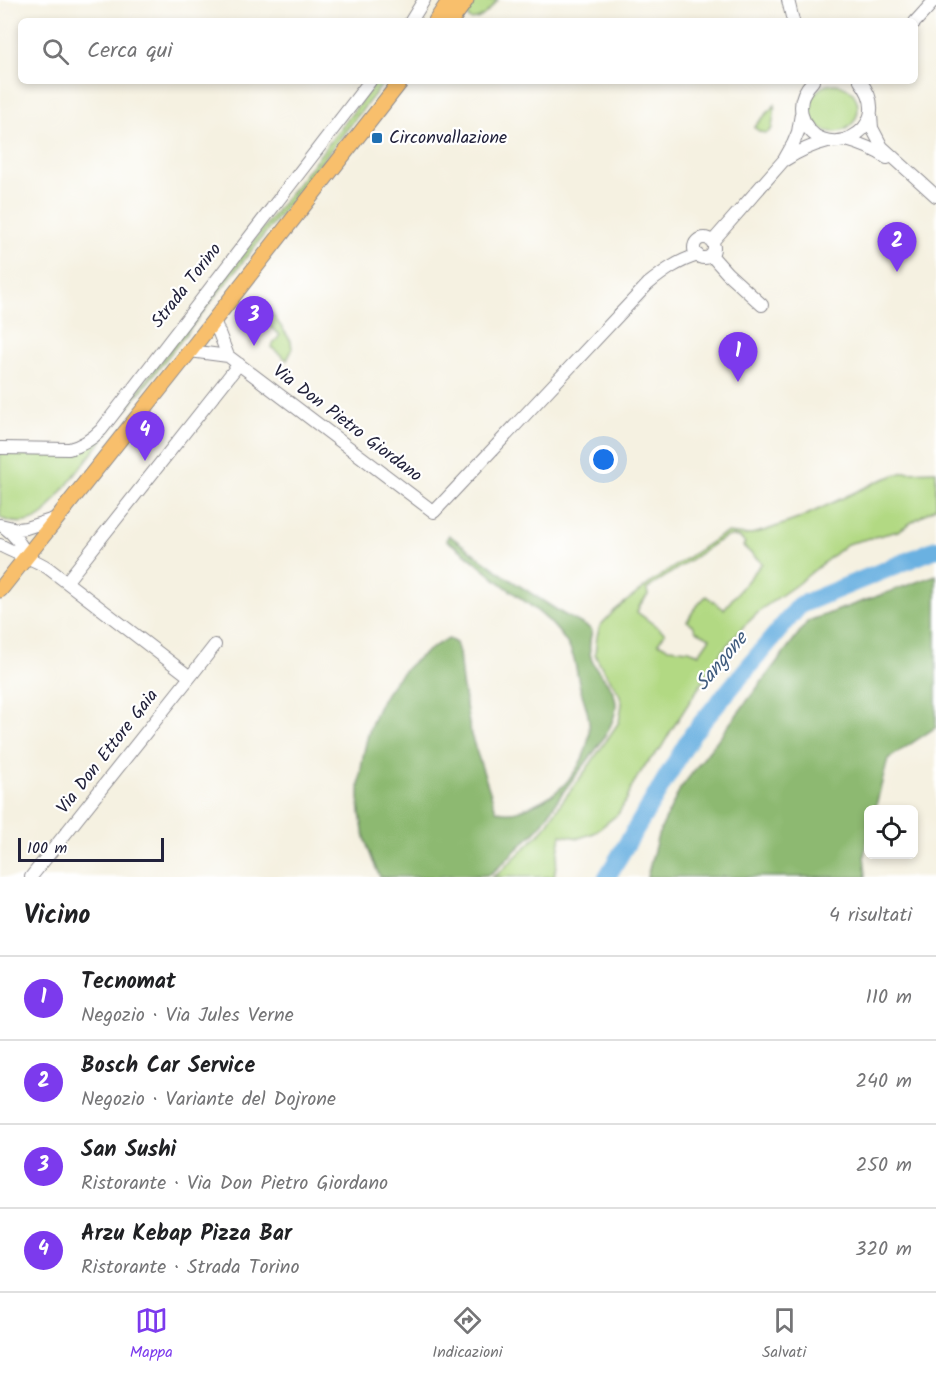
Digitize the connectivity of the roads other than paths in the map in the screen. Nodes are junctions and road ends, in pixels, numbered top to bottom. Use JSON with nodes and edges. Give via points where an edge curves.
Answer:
{"nodes":[{"id":1,"x":424,"y":0,"type":"edge"},
{"id":2,"x":443,"y":0,"type":"edge"},
{"id":3,"x":450,"y":0,"type":"edge"},
{"id":4,"x":466,"y":0,"type":"edge"},
{"id":5,"x":788,"y":0,"type":"edge"},
{"id":6,"x":935,"y":0,"type":"edge"},
{"id":7,"x":413,"y":18,"type":"edge"},
{"id":8,"x":432,"y":18,"type":"edge"},
{"id":9,"x":438,"y":18,"type":"edge"},
{"id":10,"x":454,"y":18,"type":"edge"},
{"id":11,"x":792,"y":18,"type":"edge"},
{"id":12,"x":918,"y":19,"type":"edge"},
{"id":13,"x":368,"y":84,"type":"edge"},
{"id":14,"x":397,"y":84,"type":"edge"},
{"id":15,"x":866,"y":84,"type":"edge"},
{"id":16,"x":805,"y":86,"type":"edge"},
{"id":17,"x":801,"y":110,"type":"junction"},
{"id":18,"x":871,"y":111,"type":"junction"},
{"id":19,"x":846,"y":140,"type":"junction"},
{"id":20,"x":828,"y":141,"type":"junction"},
{"id":21,"x":784,"y":160,"type":"junction"},
{"id":22,"x":906,"y":169,"type":"junction"},
{"id":23,"x":936,"y":196,"type":"edge"},
{"id":24,"x":712,"y":242,"type":"junction"},
{"id":25,"x":698,"y":255,"type":"junction"},
{"id":26,"x":711,"y":255,"type":"junction"},
{"id":27,"x":762,"y":305,"type":"dead end"},
{"id":28,"x":214,"y":320,"type":"junction"},
{"id":29,"x":190,"y":351,"type":"junction"},
{"id":30,"x":228,"y":356,"type":"junction"},
{"id":31,"x":239,"y":364,"type":"junction"},
{"id":32,"x":0,"y":448,"type":"edge"},
{"id":33,"x":57,"y":518,"type":"junction"},
{"id":34,"x":1,"y":526,"type":"edge"},
{"id":35,"x":0,"y":544,"type":"edge"},
{"id":36,"x":27,"y":556,"type":"junction"},
{"id":37,"x":67,"y":581,"type":"junction"},
{"id":38,"x":0,"y":590,"type":"edge"},
{"id":39,"x":215,"y":645,"type":"dead end"},
{"id":40,"x":190,"y":677,"type":"junction"},
{"id":41,"x":31,"y":877,"type":"edge"}],
"edges":[{"from":1,"to":7,"type":"street"},
{"from":2,"to":8,"type":"main road"},
{"from":3,"to":9,"type":"main road"},
{"from":4,"to":10,"type":"main road"},
{"from":5,"to":11,"type":"street"},
{"from":6,"to":12,"type":"street"},
{"from":13,"to":32,"type":"street","name":"Strada Torino","via":[[95,436],[69,449]]},
{"from":14,"to":28,"type":"main road"},
{"from":15,"to":18,"type":"street"},
{"from":16,"to":17,"type":"street"},
{"from":17,"to":20,"type":"street","via":[[812,132]]},
{"from":17,"to":21,"type":"street","via":[[798,132]]},
{"from":18,"to":19,"type":"street","via":[[862,130]]},
{"from":18,"to":22,"type":"street","via":[[876,138]]},
{"from":19,"to":20,"type":"street"},
{"from":19,"to":22,"type":"street","via":[[873,149]]},
{"from":20,"to":21,"type":"street","via":[[813,144]]},
{"from":21,"to":24,"type":"street"},
{"from":22,"to":23,"type":"street"},
{"from":24,"to":25,"type":"street","via":[[704,238],[698,241]]},
{"from":24,"to":26,"type":"street"},
{"from":25,"to":26,"type":"street"},
{"from":25,"to":31,"type":"street","name":"Via Don Pietro Giordano","via":[[666,269],[648,284],[434,512]]},
{"from":26,"to":27,"type":"street"},
{"from":28,"to":29,"type":"main road"},
{"from":28,"to":30,"type":"street"},
{"from":29,"to":30,"type":"street"},
{"from":29,"to":33,"type":"main road"},
{"from":30,"to":31,"type":"street"},
{"from":31,"to":37,"type":"street"},
{"from":33,"to":34,"type":"street","via":[[27,528]]},
{"from":33,"to":36,"type":"main road"},
{"from":34,"to":36,"type":"street","via":[[20,542]]},
{"from":35,"to":36,"type":"street"},
{"from":36,"to":37,"type":"street"},
{"from":36,"to":38,"type":"main road"},
{"from":37,"to":40,"type":"street"},
{"from":39,"to":40,"type":"street","name":"Via Don Ettore Gaia"},
{"from":40,"to":41,"type":"street","name":"Via Don Ettore Gaia"}]}
